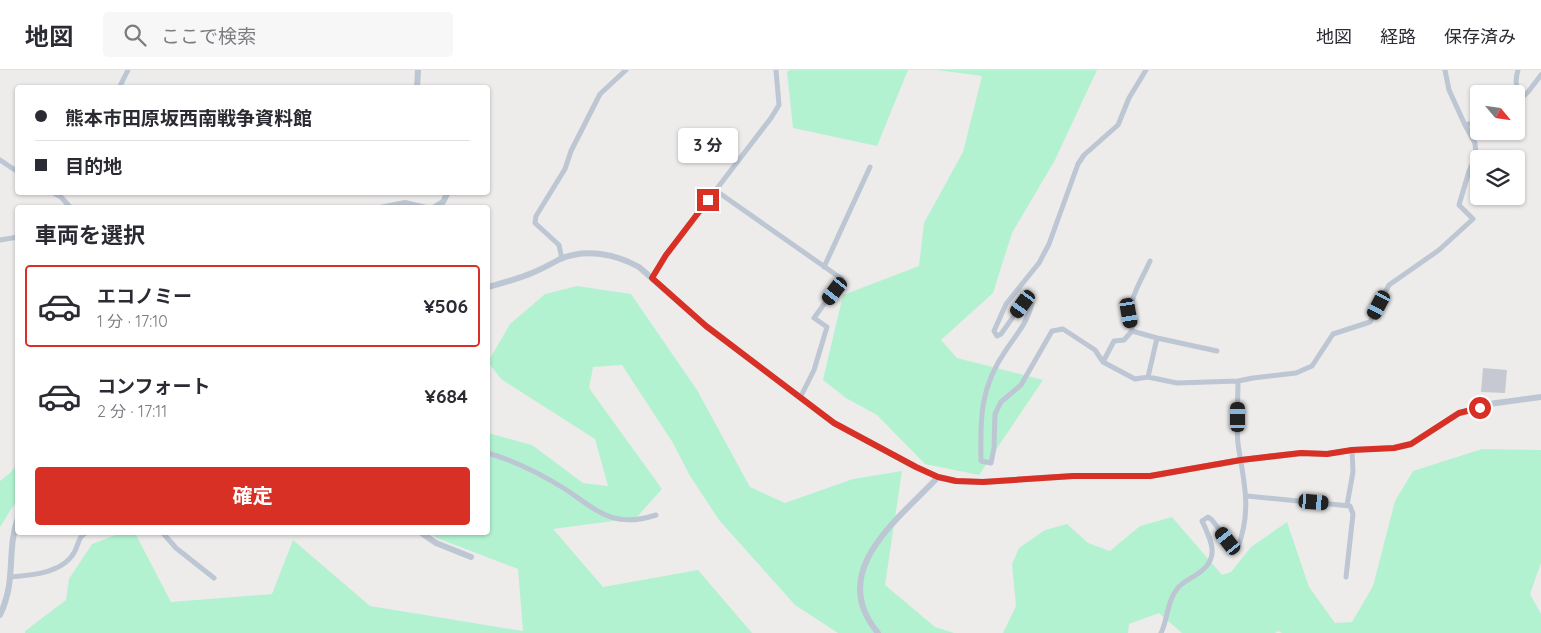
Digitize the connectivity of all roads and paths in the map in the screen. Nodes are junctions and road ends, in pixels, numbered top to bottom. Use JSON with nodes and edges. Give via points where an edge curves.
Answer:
{"nodes":[{"id":1,"x":128,"y":70,"type":"edge"},
{"id":2,"x":418,"y":70,"type":"edge"},
{"id":3,"x":626,"y":70,"type":"edge"},
{"id":4,"x":776,"y":70,"type":"edge"},
{"id":5,"x":1146,"y":70,"type":"edge"},
{"id":6,"x":1445,"y":70,"type":"edge"},
{"id":7,"x":1518,"y":70,"type":"edge"},
{"id":8,"x":1541,"y":75,"type":"edge"},
{"id":9,"x":120,"y":85,"type":"edge"},
{"id":10,"x":417,"y":85,"type":"edge"},
{"id":11,"x":1516,"y":85,"type":"edge"},
{"id":12,"x":1525,"y":95,"type":"edge"},
{"id":13,"x":1470,"y":124,"type":"edge"},
{"id":14,"x":1465,"y":125,"type":"junction"},
{"id":15,"x":0,"y":160,"type":"edge"},
{"id":16,"x":870,"y":167,"type":"dead end"},
{"id":17,"x":15,"y":170,"type":"edge"},
{"id":18,"x":715,"y":190,"type":"junction"},
{"id":19,"x":446,"y":195,"type":"edge"},
{"id":20,"x":395,"y":205,"type":"edge"},
{"id":21,"x":413,"y":205,"type":"edge"},
{"id":22,"x":438,"y":205,"type":"edge"},
{"id":23,"x":15,"y":238,"type":"edge"},
{"id":24,"x":0,"y":240,"type":"edge"},
{"id":25,"x":562,"y":258,"type":"junction"},
{"id":26,"x":1150,"y":261,"type":"dead end"},
{"id":27,"x":824,"y":267,"type":"junction"},
{"id":28,"x":652,"y":278,"type":"junction"},
{"id":29,"x":490,"y":286,"type":"edge"},
{"id":30,"x":1132,"y":331,"type":"junction"},
{"id":31,"x":1157,"y":338,"type":"junction"},
{"id":32,"x":1217,"y":351,"type":"dead end"},
{"id":33,"x":1102,"y":362,"type":"junction"},
{"id":34,"x":1148,"y":377,"type":"junction"},
{"id":35,"x":1238,"y":381,"type":"junction"},
{"id":36,"x":1541,"y":397,"type":"edge"},
{"id":37,"x":800,"y":398,"type":"junction"},
{"id":38,"x":1352,"y":450,"type":"junction"},
{"id":39,"x":490,"y":455,"type":"edge"},
{"id":40,"x":1241,"y":460,"type":"junction"},
{"id":41,"x":938,"y":477,"type":"junction"},
{"id":42,"x":1247,"y":496,"type":"junction"},
{"id":43,"x":1347,"y":505,"type":"junction"},
{"id":44,"x":656,"y":515,"type":"dead end"},
{"id":45,"x":15,"y":530,"type":"edge"},
{"id":46,"x":83,"y":535,"type":"edge"},
{"id":47,"x":165,"y":535,"type":"edge"},
{"id":48,"x":424,"y":535,"type":"edge"},
{"id":49,"x":471,"y":557,"type":"dead end"},
{"id":50,"x":12,"y":577,"type":"junction"},
{"id":51,"x":1346,"y":577,"type":"dead end"},
{"id":52,"x":214,"y":578,"type":"dead end"},
{"id":53,"x":0,"y":616,"type":"edge"},
{"id":54,"x":878,"y":633,"type":"edge"},
{"id":55,"x":1160,"y":633,"type":"edge"}],
"edges":[{"from":1,"to":9,"type":"street"},
{"from":2,"to":10,"type":"street"},
{"from":3,"to":25,"type":"street","via":[[600,94],[565,169],[536,216],[535,223],[559,245]]},
{"from":4,"to":18,"type":"street","via":[[779,105]]},
{"from":5,"to":33,"type":"street","via":[[1118,125],[1078,164],[1049,244],[1039,263],[1006,304],[996,324],[994,332],[997,336],[1023,304],[1032,303],[1017,338],[1002,358],[984,395],[981,461],[991,463],[995,414],[1001,402],[1021,385],[1052,331],[1063,329],[1095,350]]},
{"from":6,"to":14,"type":"street","via":[[1449,90]]},
{"from":7,"to":11,"type":"street"},
{"from":8,"to":12,"type":"street"},
{"from":13,"to":14,"type":"street"},
{"from":14,"to":35,"type":"street","via":[[1475,143],[1476,156],[1459,205],[1472,221],[1439,250],[1390,284],[1370,322],[1333,334],[1312,366],[1296,373]]},
{"from":15,"to":17,"type":"street"},
{"from":16,"to":27,"type":"street"},
{"from":18,"to":27,"type":"street"},
{"from":18,"to":28,"type":"street"},
{"from":19,"to":22,"type":"street"},
{"from":20,"to":21,"type":"street"},
{"from":23,"to":24,"type":"street"},
{"from":25,"to":28,"type":"street","via":[[611,255],[633,264]]},
{"from":25,"to":29,"type":"street","via":[[532,273]]},
{"from":26,"to":30,"type":"street","via":[[1130,304]]},
{"from":27,"to":37,"type":"street","via":[[842,279],[814,318],[827,327],[814,370]]},
{"from":28,"to":37,"type":"street","via":[[699,320]]},
{"from":30,"to":31,"type":"street"},
{"from":30,"to":33,"type":"street","via":[[1124,340],[1114,341]]},
{"from":31,"to":32,"type":"street"},
{"from":31,"to":34,"type":"street"},
{"from":33,"to":34,"type":"street","via":[[1135,379]]},
{"from":34,"to":35,"type":"street","via":[[1178,384]]},
{"from":35,"to":40,"type":"street"},
{"from":36,"to":38,"type":"street","via":[[1489,404],[1459,413],[1411,444]]},
{"from":37,"to":41,"type":"street","via":[[857,437]]},
{"from":38,"to":40,"type":"street"},
{"from":38,"to":43,"type":"street","via":[[1353,472]]},
{"from":39,"to":44,"type":"street","via":[[530,469],[605,517],[635,520]]},
{"from":40,"to":41,"type":"street","via":[[1150,476],[1073,476],[966,482]]},
{"from":40,"to":42,"type":"street"},
{"from":41,"to":54,"type":"street","via":[[888,529],[866,561],[861,575],[862,602],[865,615]]},
{"from":42,"to":43,"type":"street"},
{"from":42,"to":55,"type":"street","via":[[1247,514],[1238,547],[1228,541],[1208,517],[1202,521],[1213,544],[1212,555],[1204,570],[1177,587]]},
{"from":43,"to":51,"type":"street","via":[[1353,514]]},
{"from":45,"to":50,"type":"street"},
{"from":46,"to":50,"type":"street","via":[[68,562],[33,575]]},
{"from":47,"to":52,"type":"street"},
{"from":48,"to":49,"type":"street"},
{"from":50,"to":53,"type":"street"}]}
